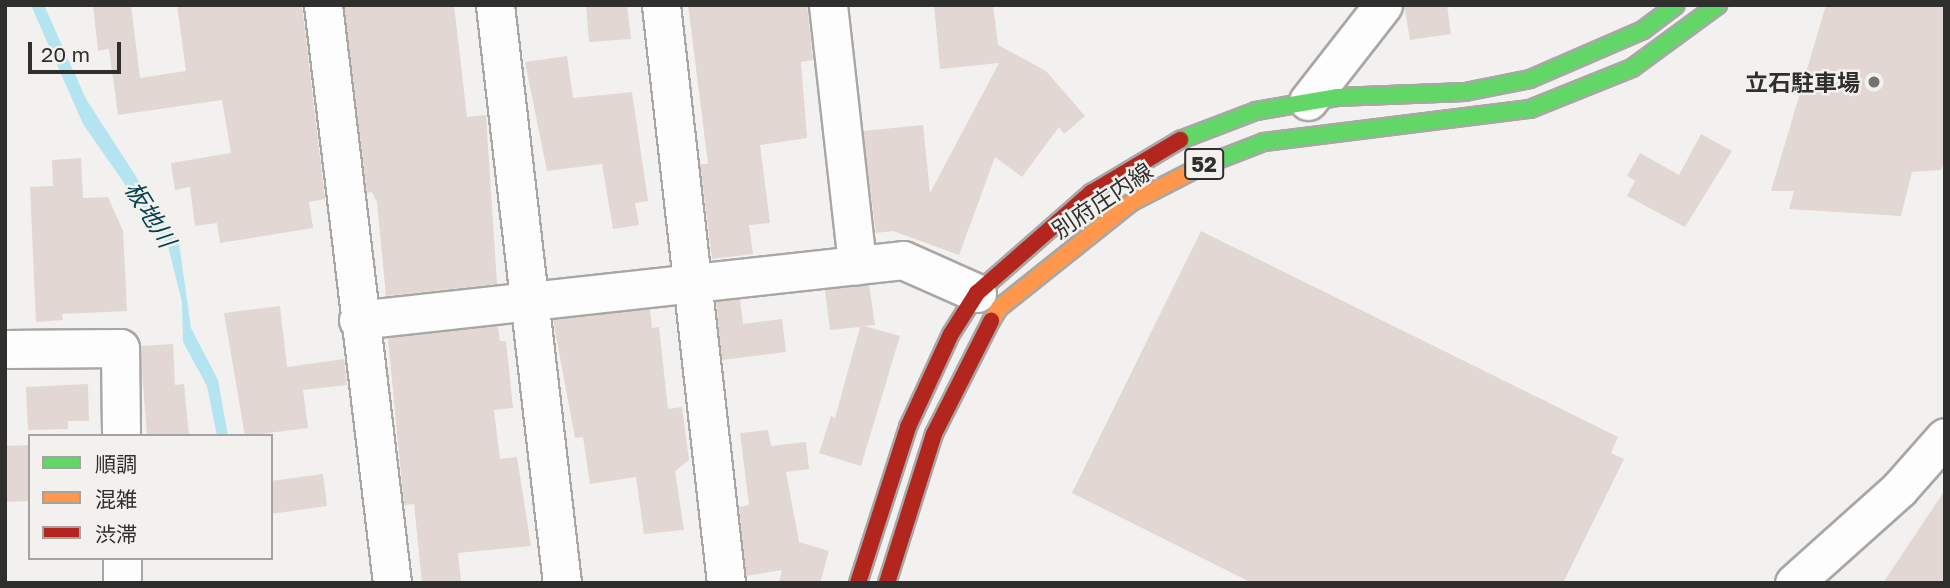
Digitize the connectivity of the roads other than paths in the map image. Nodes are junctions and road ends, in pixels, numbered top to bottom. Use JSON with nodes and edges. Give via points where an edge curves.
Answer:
{"nodes":[{"id":1,"x":323,"y":5,"type":"edge"},
{"id":2,"x":495,"y":5,"type":"edge"},
{"id":3,"x":661,"y":5,"type":"edge"},
{"id":4,"x":828,"y":5,"type":"edge"},
{"id":5,"x":1383,"y":5,"type":"edge"},
{"id":6,"x":1676,"y":5,"type":"edge"},
{"id":7,"x":1718,"y":5,"type":"edge"},
{"id":8,"x":1308,"y":101,"type":"junction"},
{"id":9,"x":858,"y":265,"type":"junction"},
{"id":10,"x":692,"y":285,"type":"junction"},
{"id":11,"x":977,"y":293,"type":"junction"},
{"id":12,"x":530,"y":304,"type":"junction"},
{"id":13,"x":358,"y":320,"type":"junction"},
{"id":14,"x":5,"y":349,"type":"edge"},
{"id":15,"x":121,"y":434,"type":"edge"},
{"id":16,"x":1945,"y":437,"type":"edge"},
{"id":17,"x":122,"y":560,"type":"edge"},
{"id":18,"x":878,"y":581,"type":"edge"},
{"id":19,"x":122,"y":583,"type":"edge"},
{"id":20,"x":392,"y":583,"type":"edge"},
{"id":21,"x":562,"y":583,"type":"edge"},
{"id":22,"x":726,"y":583,"type":"edge"},
{"id":23,"x":1794,"y":583,"type":"edge"}],
"edges":[{"from":1,"to":13,"type":"street"},
{"from":2,"to":12,"type":"street"},
{"from":3,"to":10,"type":"street"},
{"from":4,"to":9,"type":"street"},
{"from":5,"to":8,"type":"street"},
{"from":6,"to":8,"type":"main road","name":"別府庄内線","number":"52","via":[[1643,30],[1530,79],[1465,92]]},
{"from":7,"to":18,"type":"main road","name":"別府庄内線","number":"52","via":[[1632,68],[1540,106],[1471,120],[1311,132],[1264,142],[1209,162],[1132,202],[1042,269],[993,318],[934,434]]},
{"from":8,"to":11,"type":"main road","name":"別府庄内線","number":"52","via":[[1198,130],[1128,167],[1068,210]]},
{"from":9,"to":10,"type":"street"},
{"from":9,"to":11,"type":"street","via":[[903,260]]},
{"from":10,"to":12,"type":"street"},
{"from":10,"to":22,"type":"street"},
{"from":11,"to":18,"type":"main road","name":"別府庄内線","number":"52","via":[[926,380]]},
{"from":12,"to":13,"type":"street"},
{"from":12,"to":21,"type":"street"},
{"from":13,"to":20,"type":"street"},
{"from":14,"to":15,"type":"street","via":[[120,348]]},
{"from":16,"to":23,"type":"street","via":[[1899,489]]},
{"from":17,"to":19,"type":"street"}]}
